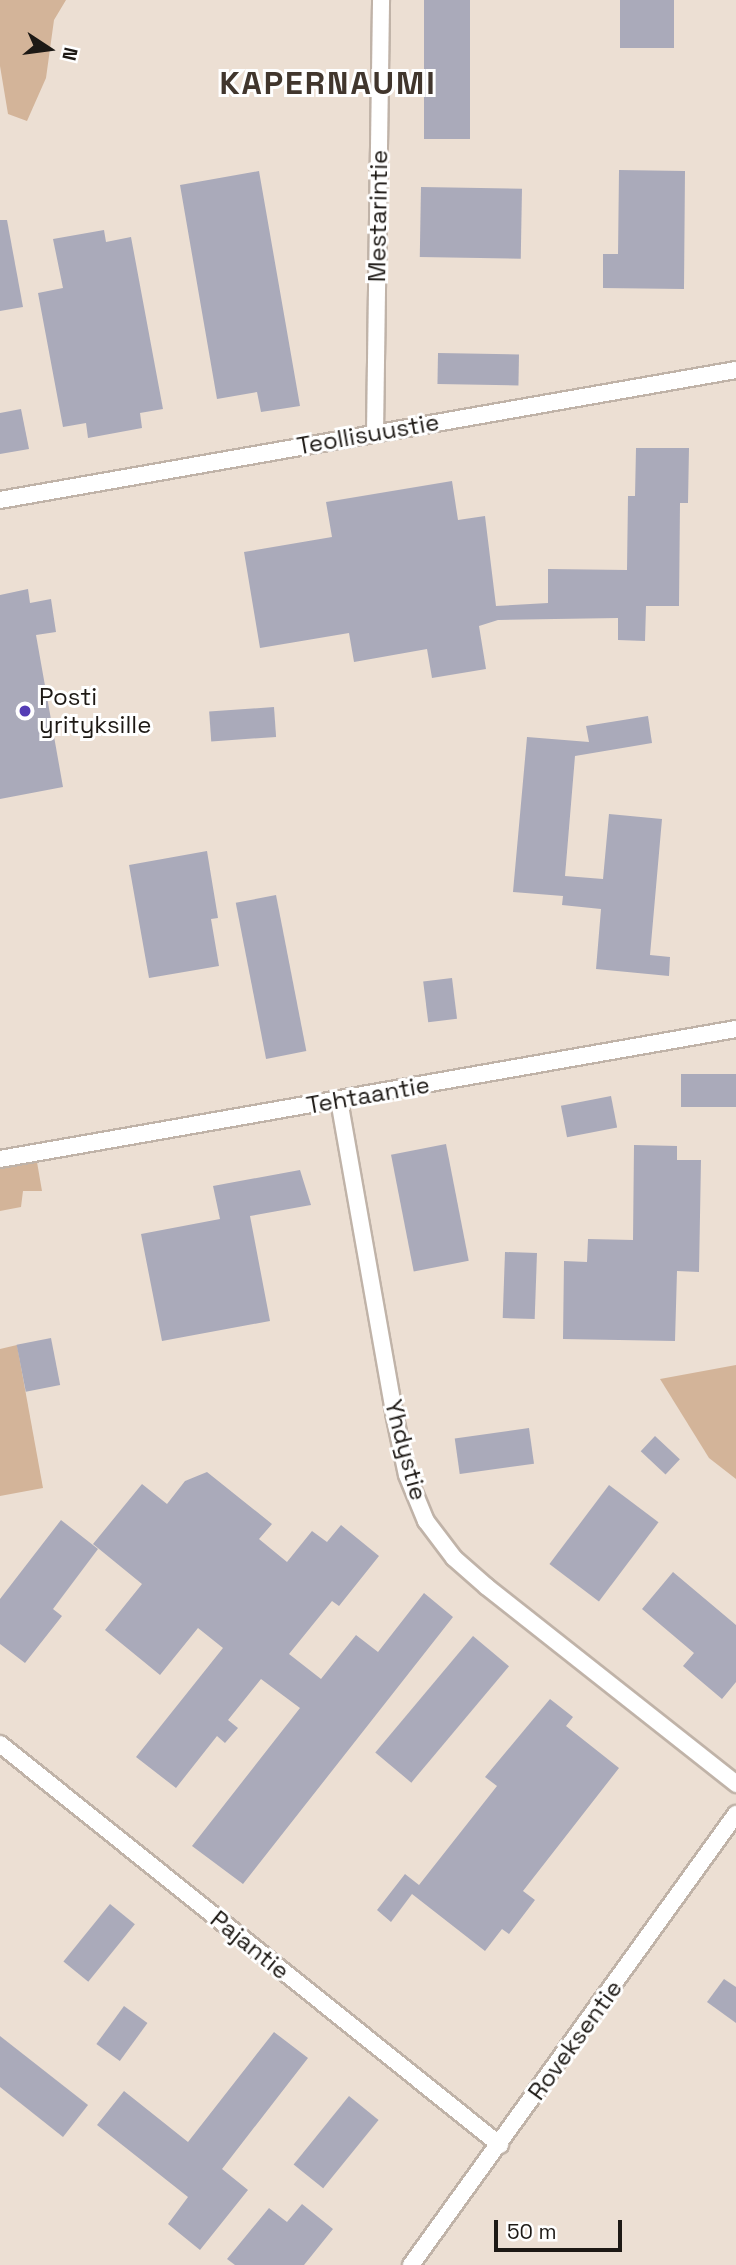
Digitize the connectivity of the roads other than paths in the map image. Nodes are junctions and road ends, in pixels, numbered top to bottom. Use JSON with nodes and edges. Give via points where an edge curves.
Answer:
{"nodes":[{"id":1,"x":382,"y":0,"type":"edge"},
{"id":2,"x":736,"y":370,"type":"edge"},
{"id":3,"x":376,"y":433,"type":"junction"},
{"id":4,"x":0,"y":500,"type":"edge"},
{"id":5,"x":736,"y":1029,"type":"edge"},
{"id":6,"x":339,"y":1100,"type":"junction"},
{"id":7,"x":0,"y":1159,"type":"edge"},
{"id":8,"x":0,"y":1744,"type":"edge"},
{"id":9,"x":736,"y":1784,"type":"edge"},
{"id":10,"x":736,"y":1814,"type":"edge"},
{"id":11,"x":500,"y":2145,"type":"junction"},
{"id":12,"x":411,"y":2265,"type":"edge"}],
"edges":[{"from":1,"to":3,"type":"street","name":"Mestarintie"},
{"from":2,"to":3,"type":"street","name":"Teollisuustie"},
{"from":3,"to":4,"type":"street","name":"Teollisuustie"},
{"from":5,"to":6,"type":"street","name":"Tehtaantie"},
{"from":6,"to":7,"type":"street","name":"Tehtaantie"},
{"from":6,"to":9,"type":"street","name":"Yhdystie","via":[[394,1413],[407,1475],[426,1521],[454,1558],[487,1587]]},
{"from":8,"to":11,"type":"street","name":"Pajantie"},
{"from":10,"to":11,"type":"street","name":"Roveksentie"},
{"from":11,"to":12,"type":"street","name":"Roveksentie"}]}
